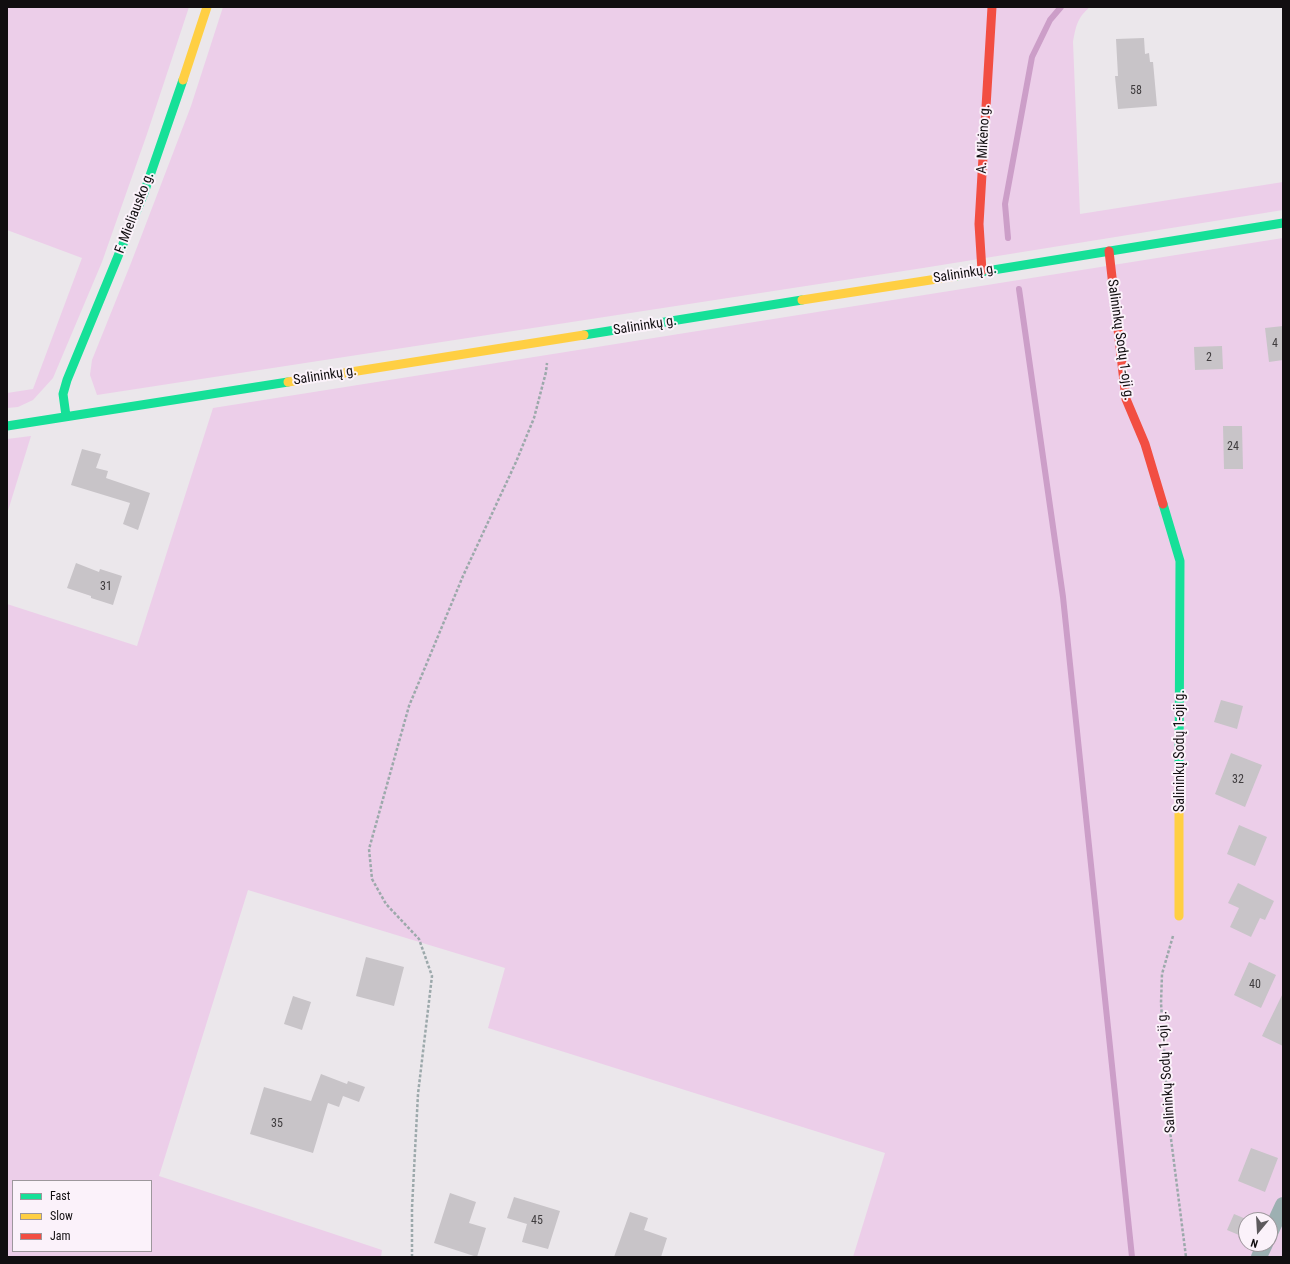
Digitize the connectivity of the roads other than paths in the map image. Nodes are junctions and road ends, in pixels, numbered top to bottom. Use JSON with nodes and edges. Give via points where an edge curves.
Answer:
{"nodes":[{"id":1,"x":207,"y":7,"type":"edge"},
{"id":2,"x":992,"y":7,"type":"edge"},
{"id":3,"x":1283,"y":223,"type":"edge"},
{"id":4,"x":1109,"y":251,"type":"junction"},
{"id":5,"x":982,"y":271,"type":"junction"},
{"id":6,"x":66,"y":416,"type":"junction"},
{"id":7,"x":7,"y":426,"type":"edge"},
{"id":8,"x":1179,"y":916,"type":"road end"},
{"id":9,"x":1283,"y":1205,"type":"edge"},
{"id":10,"x":1278,"y":1216,"type":"edge"}],
"edges":[{"from":1,"to":6,"type":"street","name":"F. Mieliausko g.","via":[[154,165],[67,380],[63,394]]},
{"from":2,"to":5,"type":"street","name":"A. Mikėno g.","via":[[979,224]]},
{"from":3,"to":4,"type":"street","name":"Salininkų g."},
{"from":4,"to":5,"type":"street","name":"Salininkų g."},
{"from":4,"to":8,"type":"street","name":"Salininkų Sodų 1-oji g.","via":[[1126,399],[1145,444],[1180,561]]},
{"from":5,"to":6,"type":"street","name":"Salininkų g.","via":[[549,342]]},
{"from":6,"to":7,"type":"street","name":"Salininkų g."},
{"from":9,"to":10,"type":"street"}]}
